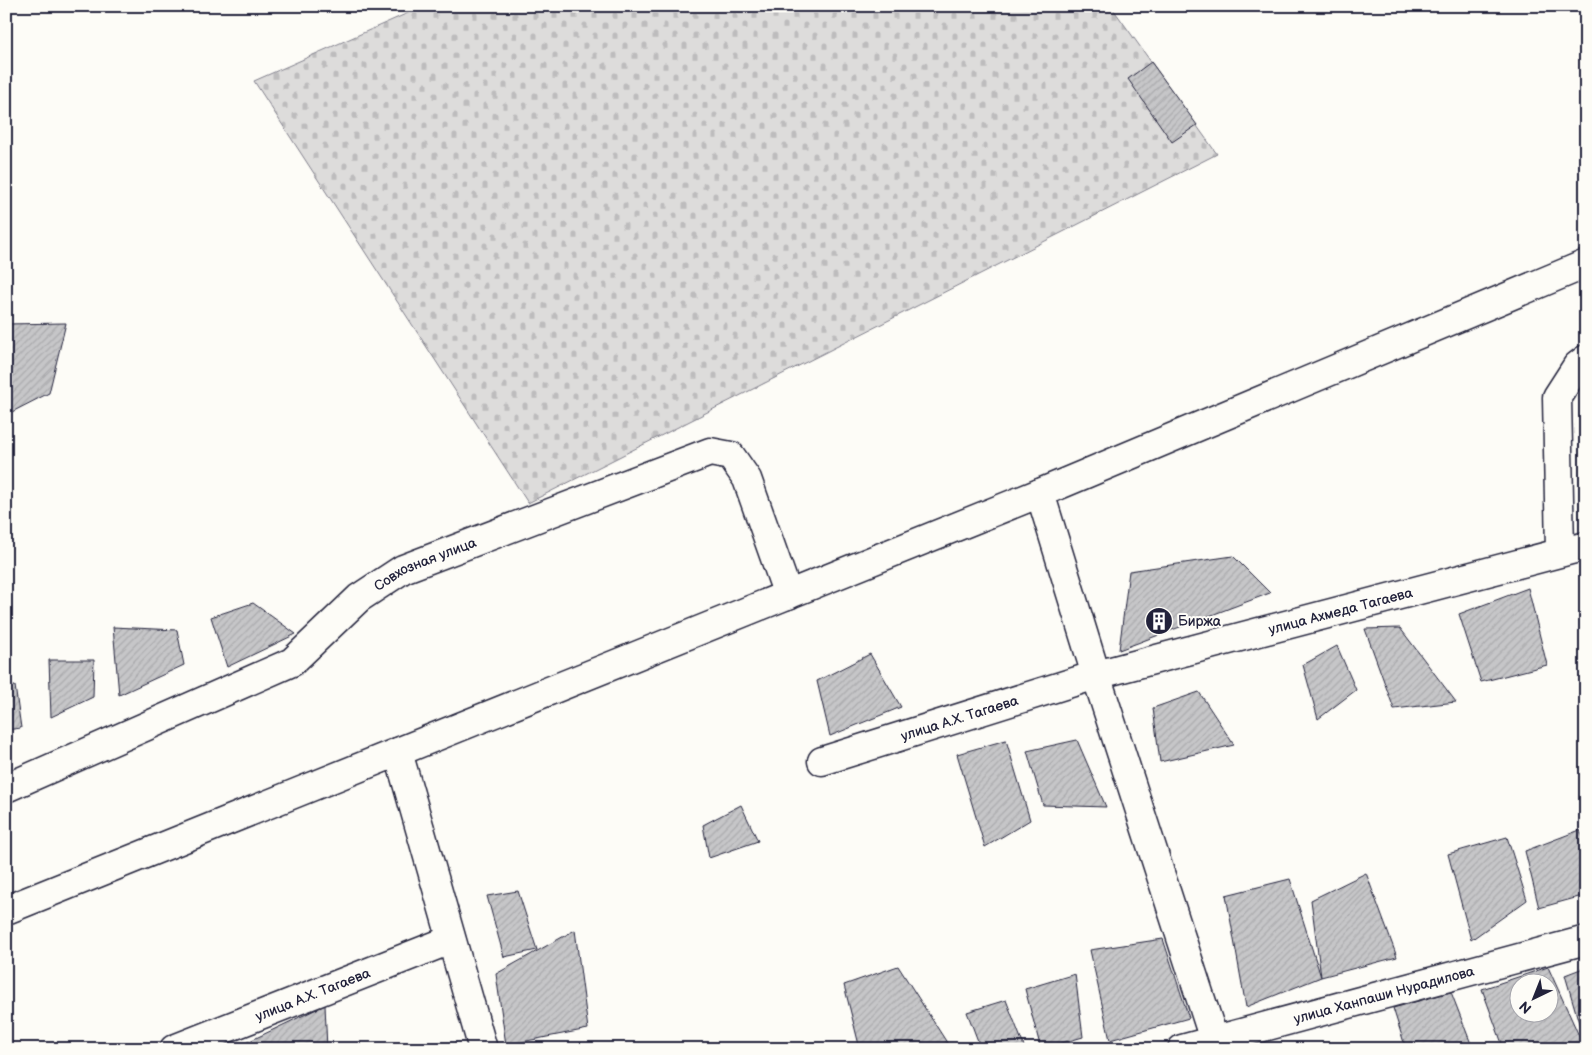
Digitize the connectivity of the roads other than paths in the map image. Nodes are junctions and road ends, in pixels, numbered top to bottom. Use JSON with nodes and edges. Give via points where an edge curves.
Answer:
{"nodes":[{"id":1,"x":1586,"y":264,"type":"edge"},
{"id":2,"x":1586,"y":359,"type":"edge"},
{"id":3,"x":1040,"y":493,"type":"junction"},
{"id":4,"x":1573,"y":549,"type":"edge"},
{"id":5,"x":788,"y":594,"type":"junction"},
{"id":6,"x":1096,"y":675,"type":"junction"},
{"id":7,"x":398,"y":752,"type":"junction"},
{"id":8,"x":822,"y":761,"type":"dead end"},
{"id":9,"x":6,"y":788,"type":"edge"},
{"id":10,"x":6,"y":910,"type":"edge"},
{"id":11,"x":450,"y":940,"type":"junction"},
{"id":12,"x":1586,"y":940,"type":"edge"},
{"id":13,"x":1215,"y":1044,"type":"edge"},
{"id":14,"x":174,"y":1049,"type":"edge"},
{"id":15,"x":483,"y":1049,"type":"edge"},
{"id":16,"x":1182,"y":1049,"type":"edge"}],
"edges":[{"from":1,"to":3,"type":"street"},
{"from":2,"to":4,"type":"street","via":[[1577,366],[1557,397]]},
{"from":3,"to":5,"type":"street"},
{"from":3,"to":6,"type":"street"},
{"from":4,"to":6,"type":"street","name":"улица Ахмеда Тагаева"},
{"from":5,"to":7,"type":"street"},
{"from":5,"to":9,"type":"street","name":"Совхозная улица","via":[[747,479],[731,456],[710,452],[403,569],[359,598],[292,662]]},
{"from":6,"to":8,"type":"street","name":"улица А.Х. Тагаева"},
{"from":6,"to":13,"type":"street"},
{"from":7,"to":10,"type":"street"},
{"from":7,"to":11,"type":"street"},
{"from":11,"to":14,"type":"street","name":"улица А.Х. Тагаева"},
{"from":11,"to":15,"type":"street"},
{"from":12,"to":13,"type":"street","name":"улица Ханпаши Нурадилова"},
{"from":13,"to":16,"type":"street","name":"улица Ханпаши Нурадилова"}]}
